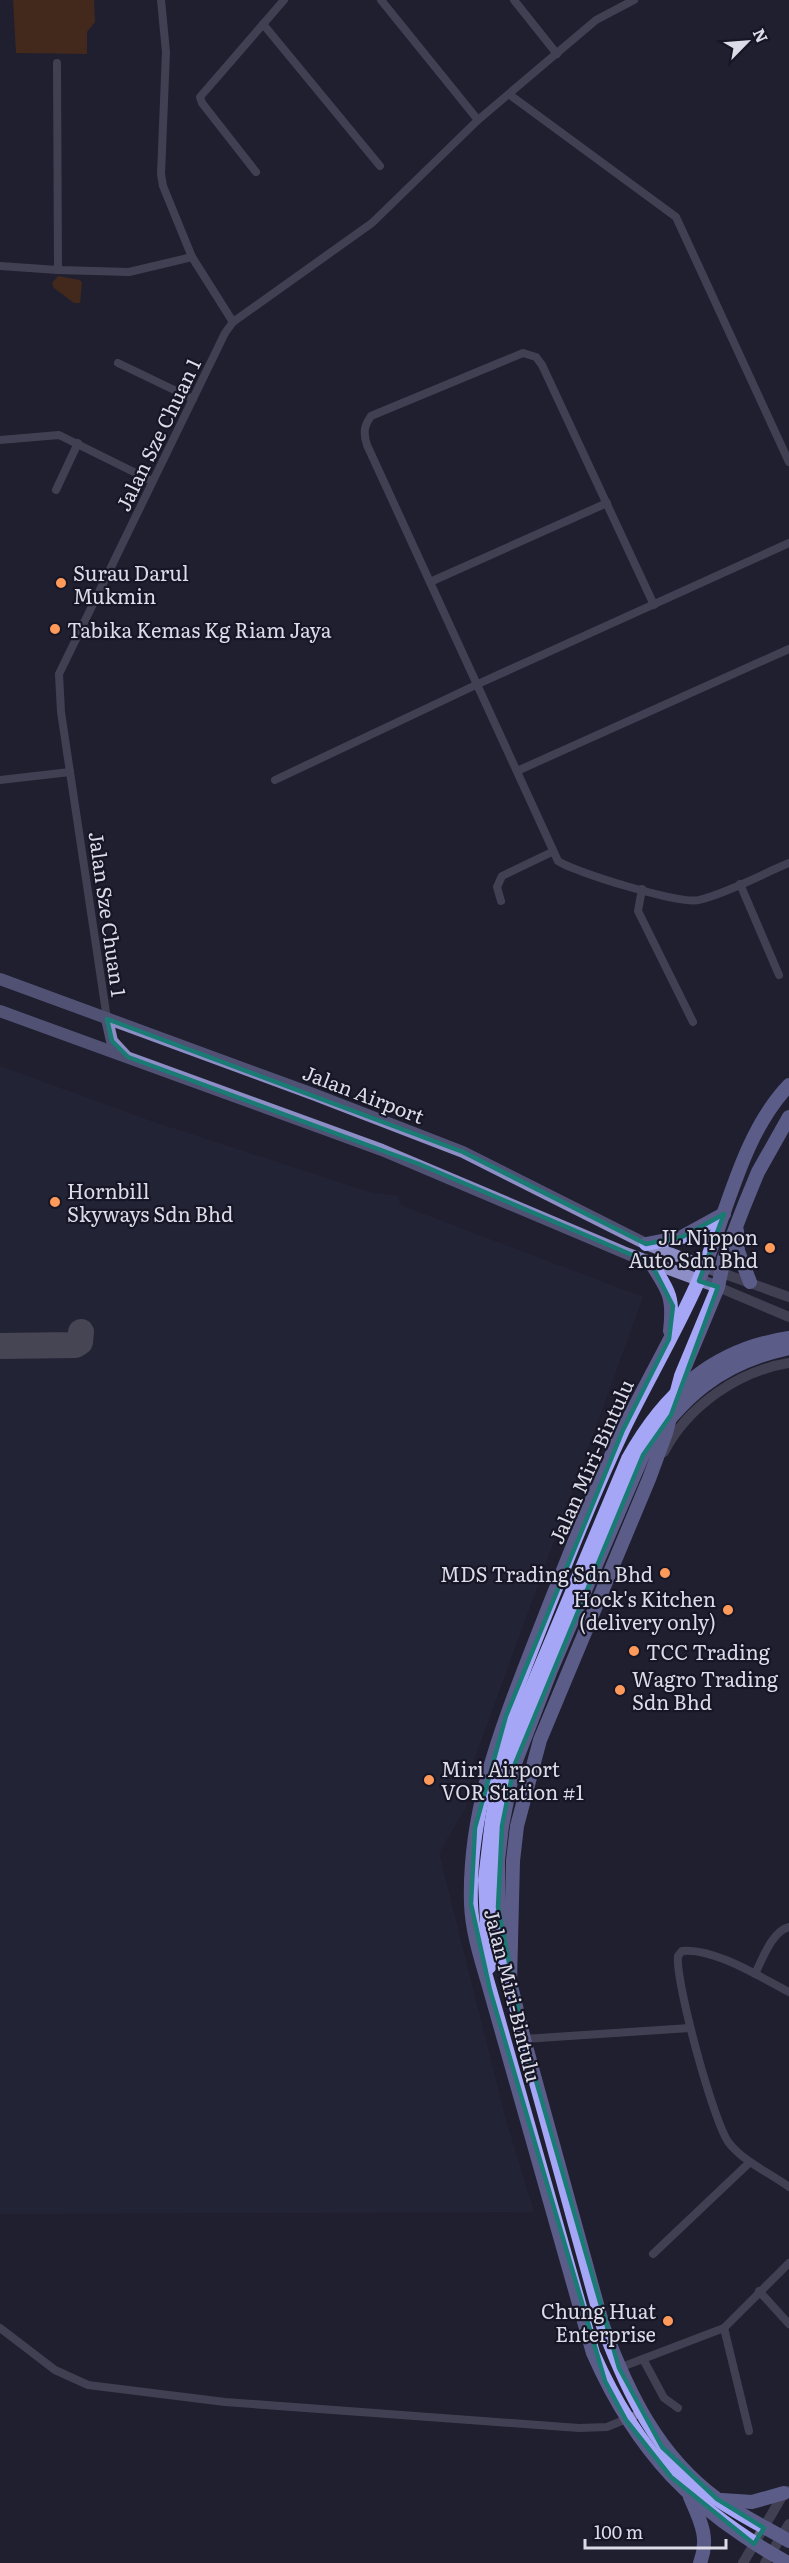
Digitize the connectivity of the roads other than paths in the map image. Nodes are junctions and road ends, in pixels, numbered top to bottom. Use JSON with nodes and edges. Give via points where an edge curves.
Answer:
{"nodes":[{"id":1,"x":161,"y":0,"type":"edge"},
{"id":2,"x":284,"y":0,"type":"edge"},
{"id":3,"x":381,"y":0,"type":"edge"},
{"id":4,"x":513,"y":0,"type":"edge"},
{"id":5,"x":634,"y":0,"type":"edge"},
{"id":6,"x":263,"y":24,"type":"junction"},
{"id":7,"x":557,"y":54,"type":"junction"},
{"id":8,"x":57,"y":63,"type":"dead end"},
{"id":9,"x":510,"y":94,"type":"junction"},
{"id":10,"x":478,"y":120,"type":"junction"},
{"id":11,"x":380,"y":166,"type":"dead end"},
{"id":12,"x":256,"y":172,"type":"dead end"},
{"id":13,"x":192,"y":257,"type":"junction"},
{"id":14,"x":0,"y":266,"type":"edge"},
{"id":15,"x":58,"y":270,"type":"junction"},
{"id":16,"x":233,"y":322,"type":"junction"},
{"id":17,"x":118,"y":363,"type":"dead end"},
{"id":18,"x":192,"y":399,"type":"junction"},
{"id":19,"x":0,"y":440,"type":"edge"},
{"id":20,"x":78,"y":443,"type":"junction"},
{"id":21,"x":789,"y":462,"type":"edge"},
{"id":22,"x":153,"y":481,"type":"junction"},
{"id":23,"x":56,"y":490,"type":"dead end"},
{"id":24,"x":607,"y":503,"type":"junction"},
{"id":25,"x":789,"y":543,"type":"edge"},
{"id":26,"x":430,"y":582,"type":"junction"},
{"id":27,"x":654,"y":605,"type":"junction"},
{"id":28,"x":789,"y":649,"type":"edge"},
{"id":29,"x":478,"y":684,"type":"junction"},
{"id":30,"x":517,"y":771,"type":"junction"},
{"id":31,"x":70,"y":772,"type":"junction"},
{"id":32,"x":0,"y":780,"type":"edge"},
{"id":33,"x":275,"y":780,"type":"dead end"},
{"id":34,"x":552,"y":852,"type":"junction"},
{"id":35,"x":789,"y":863,"type":"edge"},
{"id":36,"x":740,"y":884,"type":"junction"},
{"id":37,"x":642,"y":889,"type":"junction"},
{"id":38,"x":501,"y":901,"type":"dead end"},
{"id":39,"x":779,"y":975,"type":"dead end"},
{"id":40,"x":0,"y":979,"type":"edge"},
{"id":41,"x":0,"y":1011,"type":"edge"},
{"id":42,"x":108,"y":1019,"type":"junction"},
{"id":43,"x":693,"y":1022,"type":"dead end"},
{"id":44,"x":128,"y":1057,"type":"junction"},
{"id":45,"x":789,"y":1085,"type":"edge"},
{"id":46,"x":789,"y":1118,"type":"edge"},
{"id":47,"x":724,"y":1214,"type":"junction"},
{"id":48,"x":737,"y":1223,"type":"junction"},
{"id":49,"x":646,"y":1244,"type":"junction"},
{"id":50,"x":651,"y":1263,"type":"junction"},
{"id":51,"x":704,"y":1265,"type":"junction"},
{"id":52,"x":722,"y":1273,"type":"junction"},
{"id":53,"x":699,"y":1281,"type":"junction"},
{"id":54,"x":750,"y":1282,"type":"junction"},
{"id":55,"x":718,"y":1287,"type":"junction"},
{"id":56,"x":789,"y":1297,"type":"edge"},
{"id":57,"x":789,"y":1317,"type":"edge"},
{"id":58,"x":789,"y":1338,"type":"edge"},
{"id":59,"x":669,"y":1339,"type":"junction"},
{"id":60,"x":789,"y":1348,"type":"edge"},
{"id":61,"x":789,"y":1364,"type":"edge"},
{"id":62,"x":649,"y":1479,"type":"junction"},
{"id":63,"x":789,"y":1927,"type":"edge"},
{"id":64,"x":755,"y":1974,"type":"junction"},
{"id":65,"x":510,"y":1982,"type":"junction"},
{"id":66,"x":490,"y":1990,"type":"junction"},
{"id":67,"x":789,"y":1992,"type":"edge"},
{"id":68,"x":690,"y":2028,"type":"junction"},
{"id":69,"x":524,"y":2039,"type":"junction"},
{"id":70,"x":750,"y":2162,"type":"junction"},
{"id":71,"x":788,"y":2184,"type":"edge"},
{"id":72,"x":653,"y":2254,"type":"dead end"},
{"id":73,"x":789,"y":2263,"type":"edge"},
{"id":74,"x":759,"y":2291,"type":"junction"},
{"id":75,"x":789,"y":2324,"type":"edge"},
{"id":76,"x":0,"y":2328,"type":"edge"},
{"id":77,"x":724,"y":2328,"type":"junction"},
{"id":78,"x":643,"y":2359,"type":"junction"},
{"id":79,"x":619,"y":2368,"type":"junction"},
{"id":80,"x":678,"y":2408,"type":"dead end"},
{"id":81,"x":641,"y":2414,"type":"junction"},
{"id":82,"x":626,"y":2420,"type":"junction"},
{"id":83,"x":749,"y":2431,"type":"dead end"},
{"id":84,"x":787,"y":2492,"type":"edge"},
{"id":85,"x":689,"y":2494,"type":"junction"},
{"id":86,"x":717,"y":2499,"type":"junction"},
{"id":87,"x":789,"y":2524,"type":"edge"},
{"id":88,"x":764,"y":2528,"type":"junction"},
{"id":89,"x":785,"y":2539,"type":"edge"},
{"id":90,"x":754,"y":2544,"type":"junction"},
{"id":91,"x":768,"y":2558,"type":"edge"},
{"id":92,"x":700,"y":2563,"type":"edge"},
{"id":93,"x":743,"y":2563,"type":"edge"},
{"id":94,"x":788,"y":2563,"type":"edge"}],
"edges":[{"from":1,"to":13,"type":"street","via":[[166,52],[161,174]]},
{"from":2,"to":6,"type":"street"},
{"from":3,"to":10,"type":"street"},
{"from":4,"to":7,"type":"street"},
{"from":5,"to":7,"type":"street","name":"Jalan Sze Chuan 1","via":[[596,20]]},
{"from":6,"to":11,"type":"street"},
{"from":6,"to":12,"type":"street","via":[[200,97]]},
{"from":7,"to":9,"type":"street","name":"Jalan Sze Chuan 1"},
{"from":8,"to":15,"type":"street"},
{"from":9,"to":10,"type":"street","name":"Jalan Sze Chuan 1"},
{"from":9,"to":21,"type":"street","via":[[676,217]]},
{"from":10,"to":16,"type":"street","name":"Jalan Sze Chuan 1","via":[[372,223]]},
{"from":13,"to":15,"type":"street","via":[[129,272]]},
{"from":13,"to":16,"type":"street"},
{"from":14,"to":15,"type":"street"},
{"from":16,"to":18,"type":"street","name":"Jalan Sze Chuan 1"},
{"from":17,"to":18,"type":"street"},
{"from":18,"to":22,"type":"street","name":"Jalan Sze Chuan 1"},
{"from":19,"to":20,"type":"street","via":[[59,435]]},
{"from":20,"to":22,"type":"street"},
{"from":20,"to":23,"type":"street"},
{"from":22,"to":31,"type":"street","name":"Jalan Sze Chuan 1","via":[[59,674]]},
{"from":24,"to":26,"type":"street"},
{"from":24,"to":26,"type":"street","via":[[536,357],[524,353],[371,416],[363,435]]},
{"from":24,"to":27,"type":"street"},
{"from":25,"to":27,"type":"street"},
{"from":26,"to":29,"type":"street"},
{"from":27,"to":29,"type":"street"},
{"from":28,"to":30,"type":"street"},
{"from":29,"to":30,"type":"street"},
{"from":29,"to":33,"type":"street"},
{"from":30,"to":34,"type":"street"},
{"from":31,"to":32,"type":"street"},
{"from":31,"to":42,"type":"street","name":"Jalan Sze Chuan 1"},
{"from":34,"to":37,"type":"street","via":[[563,864]]},
{"from":34,"to":38,"type":"street","via":[[502,876],[497,887]]},
{"from":35,"to":36,"type":"street"},
{"from":36,"to":37,"type":"street","via":[[697,901]]},
{"from":36,"to":39,"type":"street"},
{"from":37,"to":43,"type":"street","via":[[638,911]]},
{"from":40,"to":42,"type":"main road","name":"Jalan Airport"},
{"from":41,"to":44,"type":"main road"},
{"from":42,"to":44,"type":"main road","via":[[112,1041]]},
{"from":42,"to":49,"type":"main road","name":"Jalan Airport","via":[[463,1152]]},
{"from":44,"to":50,"type":"main road","via":[[410,1160]]},
{"from":45,"to":47,"type":"highway","name":"Jalan Miri-Bintulu","via":[[757,1132]]},
{"from":46,"to":48,"type":"highway","name":"Jalan Miri-Bintulu","via":[[758,1172]]},
{"from":47,"to":49,"type":"highway","via":[[682,1237]]},
{"from":47,"to":51,"type":"highway","name":"Jalan Miri-Bintulu"},
{"from":48,"to":52,"type":"highway","name":"Jalan Miri-Bintulu"},
{"from":48,"to":54,"type":"highway","via":[[738,1251]]},
{"from":49,"to":51,"type":"main road","name":"Jalan Airport"},
{"from":50,"to":53,"type":"main road"},
{"from":50,"to":59,"type":"highway","via":[[673,1306]]},
{"from":51,"to":52,"type":"main road","name":"Jalan Airport"},
{"from":51,"to":53,"type":"highway","name":"Jalan Miri-Bintulu"},
{"from":52,"to":54,"type":"main road"},
{"from":52,"to":55,"type":"highway","name":"Jalan Miri-Bintulu"},
{"from":53,"to":55,"type":"main road"},
{"from":53,"to":59,"type":"highway","name":"Jalan Miri-Bintulu"},
{"from":54,"to":56,"type":"main road"},
{"from":55,"to":57,"type":"main road"},
{"from":55,"to":62,"type":"highway","name":"Jalan Miri-Bintulu","via":[[681,1376]]},
{"from":58,"to":66,"type":"highway","via":[[739,1352],[697,1375],[664,1404],[628,1459],[514,1730],[499,1779],[485,1880]]},
{"from":59,"to":66,"type":"highway","name":"Jalan Miri-Bintulu","via":[[623,1430],[564,1569],[506,1716],[484,1788],[475,1828],[471,1904],[474,1934]]},
{"from":60,"to":65,"type":"highway","via":[[736,1365],[697,1389],[663,1424],[630,1482],[514,1766],[498,1861],[501,1943]]},
{"from":61,"to":62,"type":"main road","via":[[757,1371],[725,1387],[702,1405],[669,1442]]},
{"from":62,"to":65,"type":"highway","name":"Jalan Miri-Bintulu","via":[[540,1740],[527,1785],[513,1861]]},
{"from":63,"to":64,"type":"street","via":[[775,1938]]},
{"from":64,"to":67,"type":"street"},
{"from":64,"to":68,"type":"street","via":[[701,1953],[682,1951],[677,1965]]},
{"from":65,"to":69,"type":"highway","name":"Jalan Miri-Bintulu"},
{"from":66,"to":82,"type":"highway","name":"Jalan Miri-Bintulu","via":[[593,2353]]},
{"from":68,"to":69,"type":"street"},
{"from":68,"to":70,"type":"street","via":[[723,2135]]},
{"from":69,"to":79,"type":"highway","name":"Jalan Miri-Bintulu","via":[[603,2326]]},
{"from":70,"to":71,"type":"street"},
{"from":70,"to":72,"type":"street"},
{"from":73,"to":74,"type":"street"},
{"from":74,"to":75,"type":"street"},
{"from":74,"to":77,"type":"street"},
{"from":76,"to":82,"type":"street","via":[[55,2370],[88,2385],[225,2402],[579,2428],[607,2427]]},
{"from":77,"to":78,"type":"street"},
{"from":77,"to":83,"type":"street"},
{"from":78,"to":79,"type":"street"},
{"from":78,"to":80,"type":"street","via":[[664,2398]]},
{"from":79,"to":81,"type":"highway","name":"Jalan Miri-Bintulu"},
{"from":81,"to":82,"type":"street"},
{"from":81,"to":86,"type":"highway","name":"Jalan Miri-Bintulu","via":[[662,2446]]},
{"from":82,"to":85,"type":"highway","name":"Jalan Miri-Bintulu"},
{"from":84,"to":86,"type":"highway","via":[[752,2502]]},
{"from":84,"to":88,"type":"main road"},
{"from":85,"to":90,"type":"highway","name":"Jalan Miri-Bintulu"},
{"from":85,"to":92,"type":"highway","via":[[704,2531]]},
{"from":86,"to":88,"type":"highway","name":"Jalan Miri-Bintulu"},
{"from":87,"to":89,"type":"main road"},
{"from":88,"to":89,"type":"highway","name":"Jalan Miri-Bintulu"},
{"from":88,"to":90,"type":"main road"},
{"from":89,"to":91,"type":"main road"},
{"from":90,"to":91,"type":"highway","name":"Jalan Miri-Bintulu"},
{"from":90,"to":93,"type":"main road"},
{"from":91,"to":94,"type":"highway","name":"Jalan Miri-Bintulu"}]}
